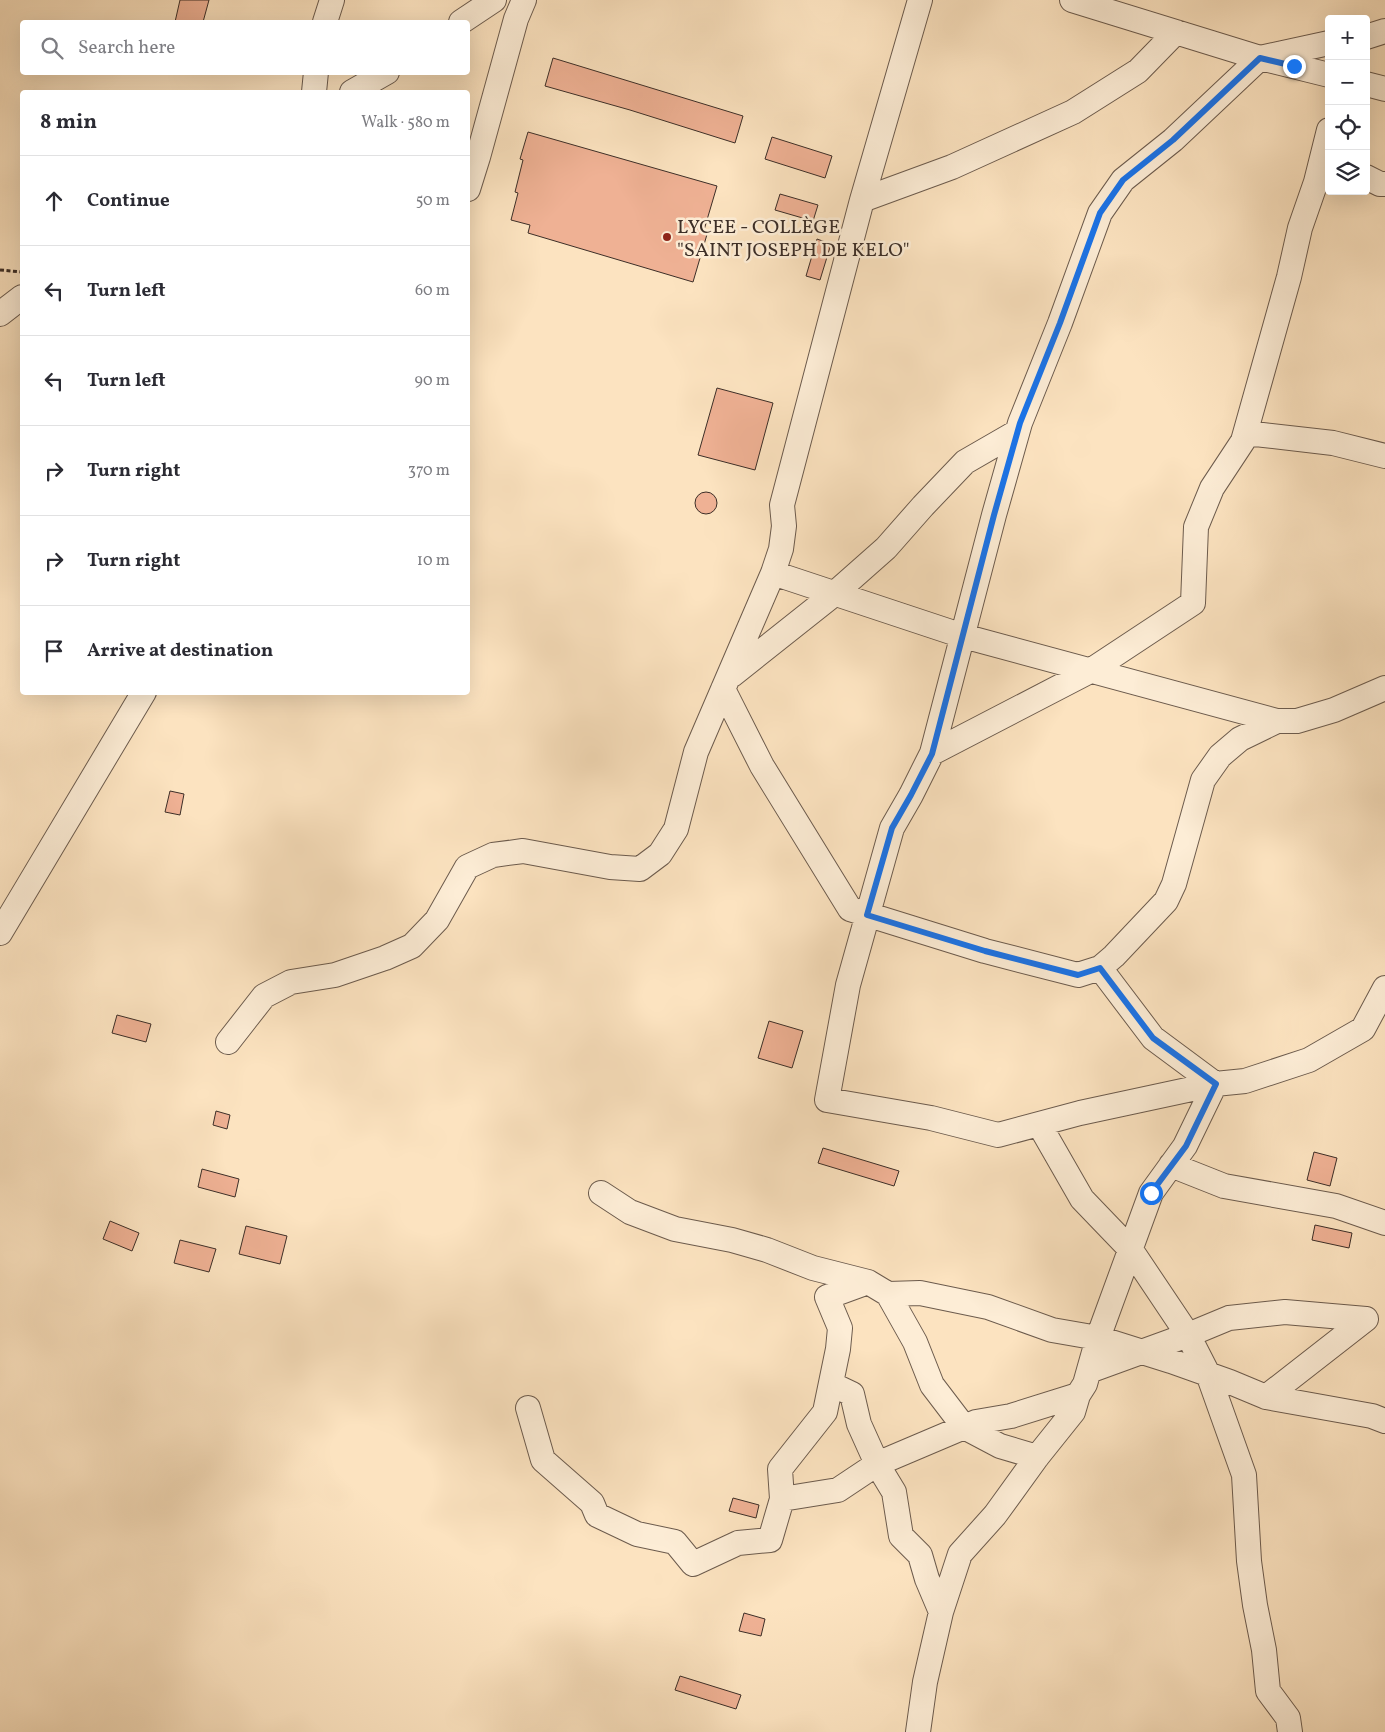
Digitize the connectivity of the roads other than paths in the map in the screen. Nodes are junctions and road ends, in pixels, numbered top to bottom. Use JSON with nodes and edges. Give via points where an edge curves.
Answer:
{"nodes":[{"id":1,"x":332,"y":0,"type":"edge"},
{"id":2,"x":494,"y":0,"type":"edge"},
{"id":3,"x":524,"y":0,"type":"edge"},
{"id":4,"x":920,"y":0,"type":"edge"},
{"id":5,"x":1072,"y":0,"type":"edge"},
{"id":6,"x":326,"y":20,"type":"edge"},
{"id":7,"x":464,"y":20,"type":"edge"},
{"id":8,"x":1385,"y":31,"type":"edge"},
{"id":9,"x":1176,"y":32,"type":"junction"},
{"id":10,"x":1370,"y":36,"type":"edge"},
{"id":11,"x":1325,"y":44,"type":"edge"},
{"id":12,"x":1260,"y":58,"type":"junction"},
{"id":13,"x":1325,"y":74,"type":"edge"},
{"id":14,"x":316,"y":75,"type":"edge"},
{"id":15,"x":382,"y":75,"type":"edge"},
{"id":16,"x":1370,"y":85,"type":"edge"},
{"id":17,"x":1385,"y":89,"type":"edge"},
{"id":18,"x":314,"y":90,"type":"edge"},
{"id":19,"x":356,"y":90,"type":"edge"},
{"id":20,"x":1326,"y":150,"type":"edge"},
{"id":21,"x":1324,"y":168,"type":"edge"},
{"id":22,"x":1370,"y":179,"type":"edge"},
{"id":23,"x":470,"y":183,"type":"edge"},
{"id":24,"x":1385,"y":184,"type":"edge"},
{"id":25,"x":862,"y":200,"type":"junction"},
{"id":26,"x":20,"y":299,"type":"edge"},
{"id":27,"x":0,"y":314,"type":"edge"},
{"id":28,"x":1017,"y":432,"type":"junction"},
{"id":29,"x":1246,"y":432,"type":"junction"},
{"id":30,"x":1385,"y":456,"type":"edge"},
{"id":31,"x":773,"y":573,"type":"junction"},
{"id":32,"x":834,"y":594,"type":"junction"},
{"id":33,"x":963,"y":636,"type":"junction"},
{"id":34,"x":1090,"y":671,"type":"junction"},
{"id":35,"x":726,"y":683,"type":"junction"},
{"id":36,"x":1385,"y":686,"type":"edge"},
{"id":37,"x":142,"y":695,"type":"edge"},
{"id":38,"x":1277,"y":721,"type":"junction"},
{"id":39,"x":932,"y":754,"type":"junction"},
{"id":40,"x":867,"y":915,"type":"junction"},
{"id":41,"x":0,"y":933,"type":"edge"},
{"id":42,"x":1100,"y":968,"type":"junction"},
{"id":43,"x":1385,"y":988,"type":"edge"},
{"id":44,"x":228,"y":1042,"type":"dead end"},
{"id":45,"x":1216,"y":1084,"type":"junction"},
{"id":46,"x":1039,"y":1124,"type":"junction"},
{"id":47,"x":1171,"y":1165,"type":"junction"},
{"id":48,"x":601,"y":1193,"type":"dead end"},
{"id":49,"x":1385,"y":1223,"type":"edge"},
{"id":50,"x":1131,"y":1250,"type":"junction"},
{"id":51,"x":878,"y":1288,"type":"junction"},
{"id":52,"x":1188,"y":1335,"type":"junction"},
{"id":53,"x":1098,"y":1338,"type":"junction"},
{"id":54,"x":1140,"y":1352,"type":"junction"},
{"id":55,"x":1089,"y":1371,"type":"junction"},
{"id":56,"x":1208,"y":1374,"type":"junction"},
{"id":57,"x":831,"y":1384,"type":"junction"},
{"id":58,"x":1078,"y":1395,"type":"junction"},
{"id":59,"x":1266,"y":1397,"type":"junction"},
{"id":60,"x":528,"y":1408,"type":"dead end"},
{"id":61,"x":1385,"y":1420,"type":"edge"},
{"id":62,"x":964,"y":1426,"type":"junction"},
{"id":63,"x":1037,"y":1457,"type":"junction"},
{"id":64,"x":877,"y":1464,"type":"junction"},
{"id":65,"x":782,"y":1499,"type":"junction"},
{"id":66,"x":942,"y":1612,"type":"junction"},
{"id":67,"x":918,"y":1732,"type":"edge"},
{"id":68,"x":1290,"y":1732,"type":"edge"}],
"edges":[{"from":1,"to":6,"type":"street"},
{"from":2,"to":7,"type":"street"},
{"from":3,"to":23,"type":"street"},
{"from":4,"to":25,"type":"street"},
{"from":5,"to":9,"type":"street"},
{"from":8,"to":10,"type":"street"},
{"from":9,"to":12,"type":"street"},
{"from":9,"to":25,"type":"street","via":[[1138,71],[1073,112],[952,167]]},
{"from":11,"to":12,"type":"street"},
{"from":12,"to":13,"type":"street"},
{"from":12,"to":28,"type":"street","via":[[1173,140],[1123,180],[1100,213]]},
{"from":14,"to":18,"type":"street"},
{"from":15,"to":19,"type":"street"},
{"from":16,"to":17,"type":"street"},
{"from":20,"to":21,"type":"street"},
{"from":21,"to":29,"type":"street","via":[[1300,228]]},
{"from":22,"to":24,"type":"street"},
{"from":25,"to":31,"type":"street","via":[[782,505],[783,534]]},
{"from":26,"to":27,"type":"street"},
{"from":28,"to":32,"type":"street","via":[[966,462],[886,548]]},
{"from":28,"to":33,"type":"street"},
{"from":29,"to":30,"type":"street","via":[[1333,444]]},
{"from":29,"to":34,"type":"street","via":[[1244,441],[1212,488],[1196,527],[1193,603]]},
{"from":31,"to":32,"type":"street"},
{"from":31,"to":35,"type":"street"},
{"from":32,"to":33,"type":"street"},
{"from":32,"to":35,"type":"street"},
{"from":33,"to":34,"type":"street"},
{"from":33,"to":39,"type":"street"},
{"from":34,"to":38,"type":"street"},
{"from":34,"to":39,"type":"street"},
{"from":35,"to":40,"type":"street","via":[[762,766],[850,909]]},
{"from":35,"to":44,"type":"street","via":[[696,752],[676,829],[660,854],[640,869],[610,867],[523,851],[493,855],[467,867],[437,920],[412,946],[336,975],[291,982],[264,996]]},
{"from":36,"to":38,"type":"street","via":[[1334,710],[1297,721]]},
{"from":37,"to":41,"type":"street"},
{"from":38,"to":42,"type":"street","via":[[1240,739],[1220,756],[1203,780],[1174,884],[1166,901]]},
{"from":39,"to":40,"type":"street","via":[[892,828]]},
{"from":40,"to":42,"type":"street","via":[[1078,975]]},
{"from":40,"to":46,"type":"street","via":[[848,985],[827,1100],[931,1118],[998,1134]]},
{"from":42,"to":45,"type":"street","via":[[1153,1038]]},
{"from":43,"to":45,"type":"street","via":[[1363,1029],[1309,1060],[1245,1081]]},
{"from":45,"to":46,"type":"street"},
{"from":45,"to":47,"type":"street","via":[[1186,1146]]},
{"from":46,"to":50,"type":"street","via":[[1082,1199]]},
{"from":47,"to":49,"type":"street","via":[[1224,1186],[1336,1206]]},
{"from":47,"to":50,"type":"street","via":[[1151,1193]]},
{"from":48,"to":51,"type":"street","via":[[630,1212],[676,1229],[767,1250]]},
{"from":50,"to":52,"type":"street"},
{"from":50,"to":53,"type":"street"},
{"from":51,"to":53,"type":"street","via":[[920,1292],[988,1307],[1052,1330]]},
{"from":51,"to":57,"type":"street","via":[[827,1297],[840,1328]]},
{"from":51,"to":62,"type":"street","via":[[915,1342],[932,1385]]},
{"from":52,"to":54,"type":"street"},
{"from":52,"to":56,"type":"street"},
{"from":52,"to":59,"type":"street","via":[[1229,1318],[1285,1312],[1366,1319]]},
{"from":53,"to":54,"type":"street"},
{"from":53,"to":55,"type":"street"},
{"from":54,"to":55,"type":"street"},
{"from":54,"to":56,"type":"street"},
{"from":55,"to":58,"type":"street"},
{"from":56,"to":59,"type":"street"},
{"from":56,"to":68,"type":"street","via":[[1244,1475],[1248,1561],[1268,1691],[1288,1718]]},
{"from":57,"to":64,"type":"street","via":[[852,1394],[859,1424]]},
{"from":57,"to":65,"type":"street","via":[[825,1412],[780,1469]]},
{"from":58,"to":62,"type":"street","via":[[1011,1416]]},
{"from":58,"to":63,"type":"street","via":[[1073,1412]]},
{"from":59,"to":61,"type":"street"},
{"from":60,"to":65,"type":"street","via":[[543,1460],[592,1503],[597,1515],[637,1534],[675,1542],[693,1564],[738,1543],[770,1540]]},
{"from":62,"to":63,"type":"street","via":[[1000,1446]]},
{"from":62,"to":64,"type":"street"},
{"from":63,"to":66,"type":"street","via":[[995,1515],[960,1554]]},
{"from":64,"to":65,"type":"street","via":[[838,1490]]},
{"from":64,"to":66,"type":"street","via":[[894,1492],[901,1536],[920,1555]]},
{"from":66,"to":67,"type":"street"}]}
